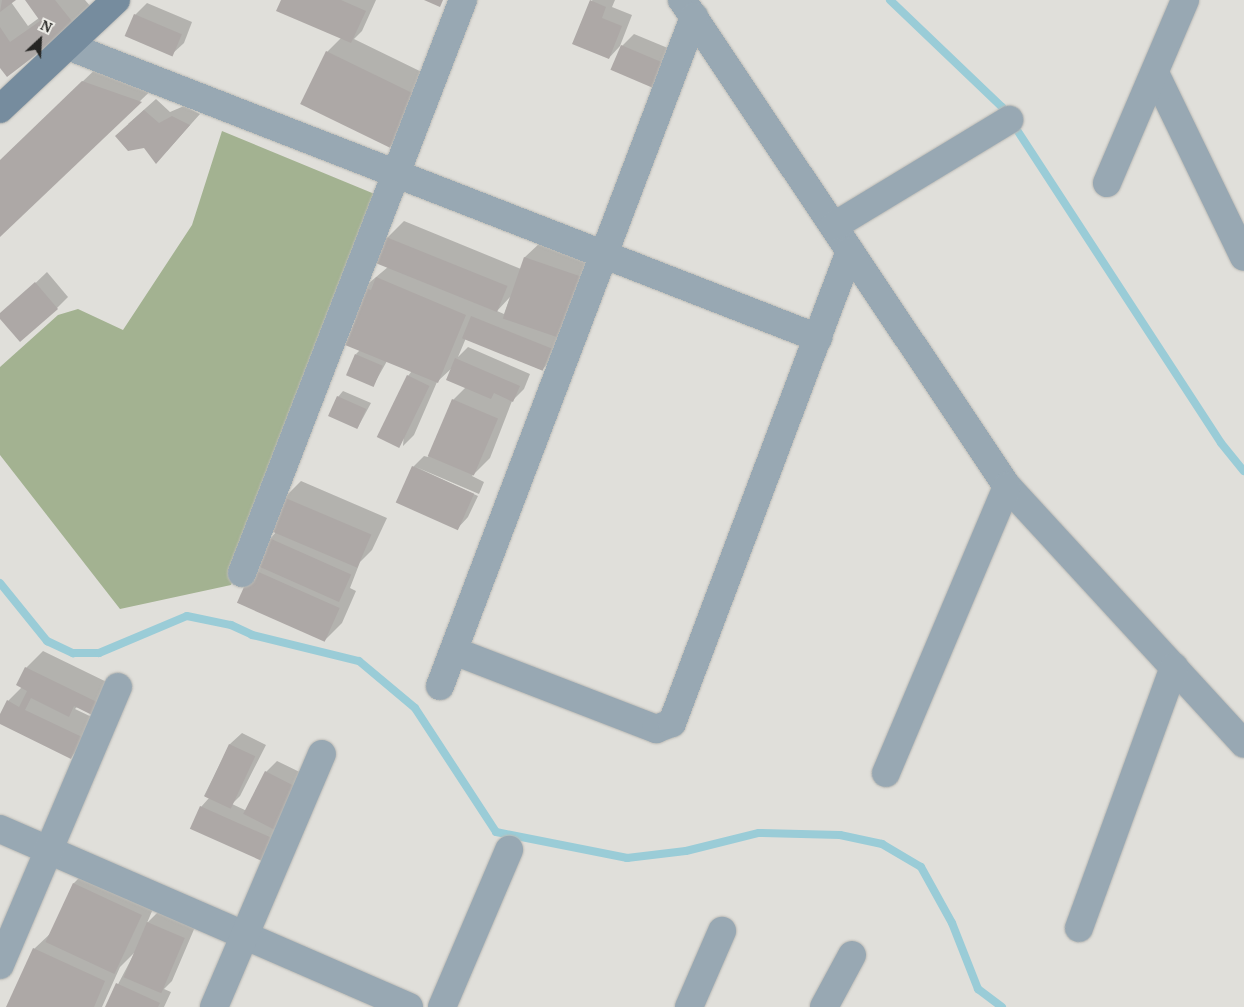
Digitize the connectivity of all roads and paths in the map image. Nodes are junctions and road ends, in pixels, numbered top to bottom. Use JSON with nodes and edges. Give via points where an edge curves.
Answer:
{"nodes":[{"id":1,"x":116,"y":0,"type":"edge"},
{"id":2,"x":463,"y":0,"type":"edge"},
{"id":3,"x":1185,"y":0,"type":"edge"},
{"id":4,"x":688,"y":9,"type":"edge"},
{"id":5,"x":68,"y":46,"type":"junction"},
{"id":6,"x":1155,"y":73,"type":"junction"},
{"id":7,"x":3,"y":102,"type":"edge"},
{"id":8,"x":1009,"y":120,"type":"dead end"},
{"id":9,"x":396,"y":174,"type":"junction"},
{"id":10,"x":1107,"y":183,"type":"dead end"},
{"id":11,"x":834,"y":226,"type":"junction"},
{"id":12,"x":850,"y":252,"type":"junction"},
{"id":13,"x":604,"y":254,"type":"junction"},
{"id":14,"x":1244,"y":257,"type":"edge"},
{"id":15,"x":818,"y":338,"type":"junction"},
{"id":16,"x":1007,"y":486,"type":"junction"},
{"id":17,"x":242,"y":573,"type":"dead end"},
{"id":18,"x":454,"y":651,"type":"junction"},
{"id":19,"x":1174,"y":667,"type":"junction"},
{"id":20,"x":440,"y":686,"type":"dead end"},
{"id":21,"x":118,"y":687,"type":"dead end"},
{"id":22,"x":1244,"y":744,"type":"edge"},
{"id":23,"x":322,"y":754,"type":"dead end"},
{"id":24,"x":886,"y":772,"type":"dead end"},
{"id":25,"x":0,"y":829,"type":"edge"},
{"id":26,"x":49,"y":850,"type":"junction"},
{"id":27,"x":509,"y":850,"type":"dead end"},
{"id":28,"x":1079,"y":928,"type":"dead end"},
{"id":29,"x":722,"y":931,"type":"dead end"},
{"id":30,"x":245,"y":936,"type":"junction"},
{"id":31,"x":852,"y":955,"type":"dead end"},
{"id":32,"x":0,"y":966,"type":"edge"},
{"id":33,"x":214,"y":1007,"type":"edge"},
{"id":34,"x":409,"y":1007,"type":"edge"},
{"id":35,"x":442,"y":1007,"type":"edge"},
{"id":36,"x":689,"y":1007,"type":"edge"},
{"id":37,"x":824,"y":1007,"type":"edge"}],
"edges":[{"from":1,"to":5,"type":"street"},
{"from":2,"to":9,"type":"street"},
{"from":3,"to":6,"type":"street"},
{"from":4,"to":11,"type":"street"},
{"from":4,"to":13,"type":"street"},
{"from":5,"to":7,"type":"street"},
{"from":5,"to":9,"type":"street"},
{"from":6,"to":10,"type":"street"},
{"from":6,"to":14,"type":"street"},
{"from":8,"to":11,"type":"street"},
{"from":9,"to":13,"type":"street"},
{"from":9,"to":17,"type":"street"},
{"from":11,"to":12,"type":"street"},
{"from":12,"to":15,"type":"street"},
{"from":12,"to":16,"type":"street"},
{"from":13,"to":15,"type":"street"},
{"from":13,"to":18,"type":"street"},
{"from":15,"to":18,"type":"street","via":[[672,723],[656,729]]},
{"from":16,"to":19,"type":"street"},
{"from":16,"to":24,"type":"street"},
{"from":18,"to":20,"type":"street"},
{"from":19,"to":22,"type":"street"},
{"from":19,"to":28,"type":"street"},
{"from":21,"to":26,"type":"street"},
{"from":23,"to":30,"type":"street"},
{"from":25,"to":26,"type":"street"},
{"from":26,"to":30,"type":"street"},
{"from":26,"to":32,"type":"street"},
{"from":27,"to":35,"type":"street"},
{"from":29,"to":36,"type":"street"},
{"from":30,"to":33,"type":"street"},
{"from":30,"to":34,"type":"street"},
{"from":31,"to":37,"type":"street"}]}
